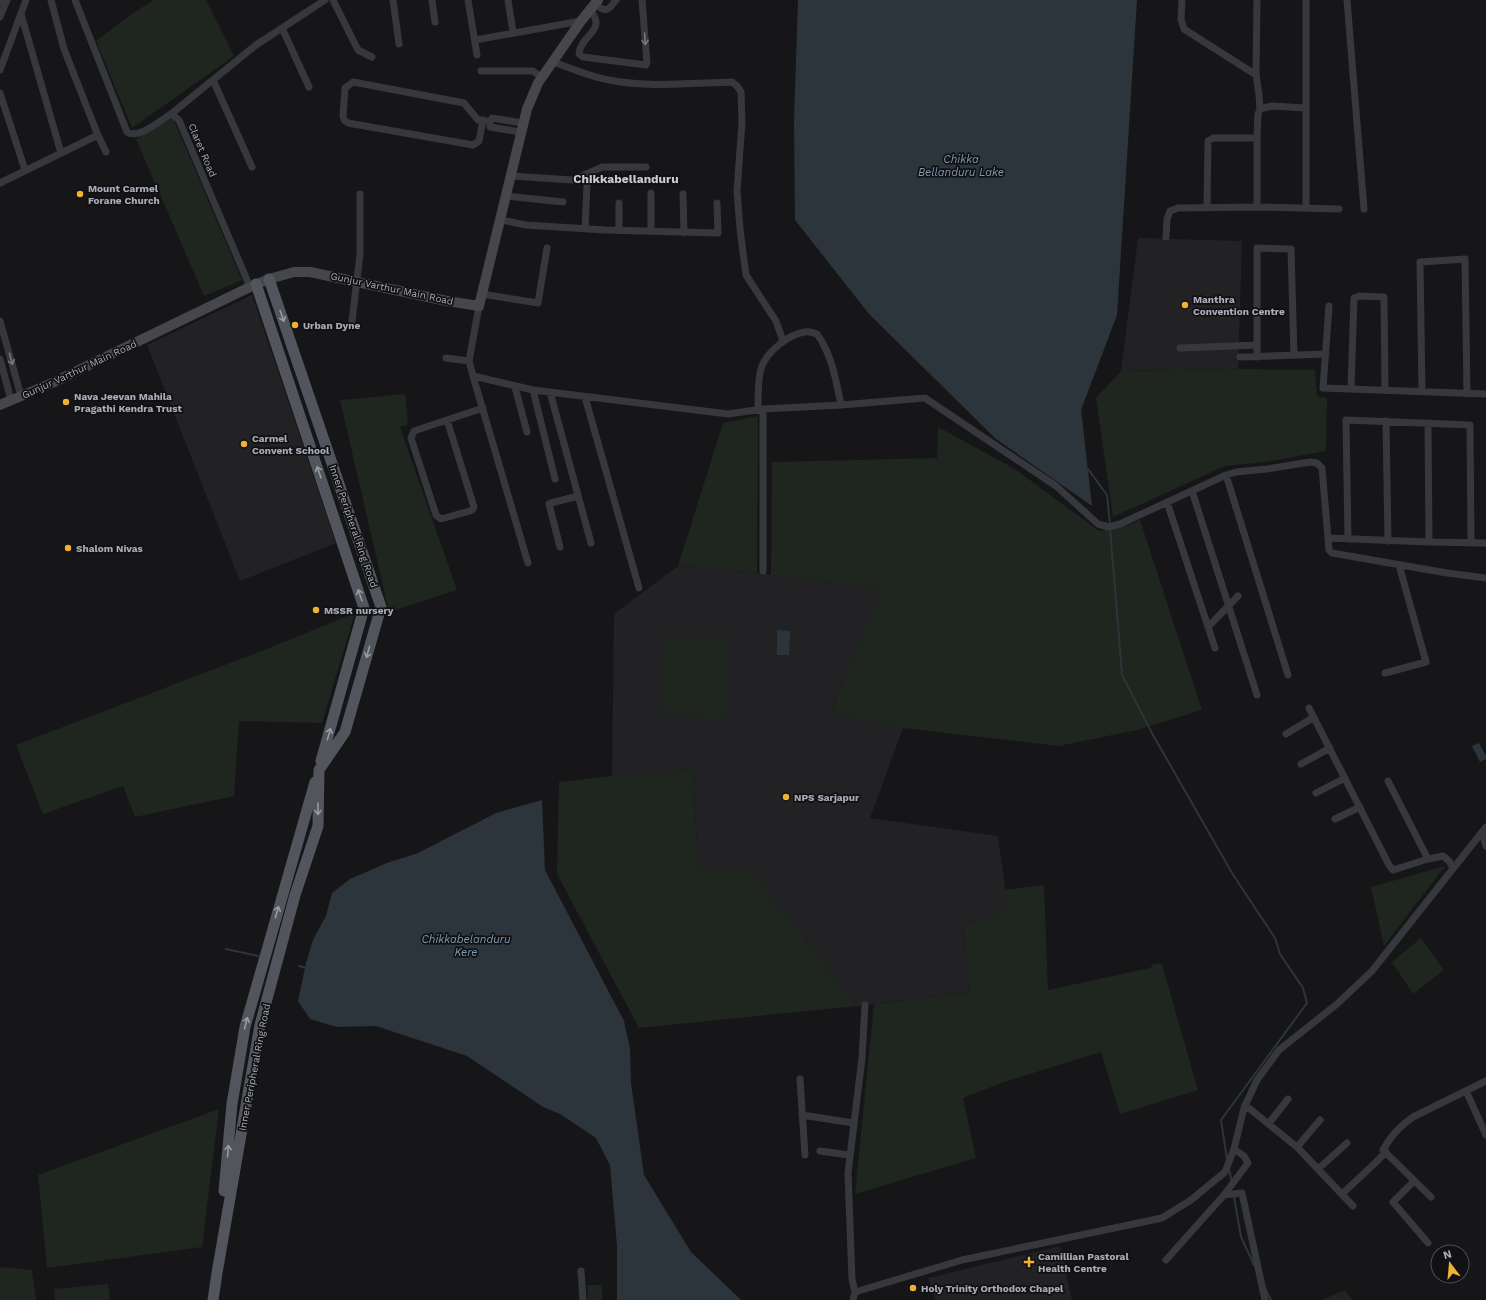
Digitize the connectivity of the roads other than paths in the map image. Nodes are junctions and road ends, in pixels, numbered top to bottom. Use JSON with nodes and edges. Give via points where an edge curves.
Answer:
{"nodes":[{"id":1,"x":7,"y":0,"type":"edge"},
{"id":2,"x":26,"y":0,"type":"edge"},
{"id":3,"x":51,"y":0,"type":"edge"},
{"id":4,"x":75,"y":0,"type":"edge"},
{"id":5,"x":325,"y":0,"type":"edge"},
{"id":6,"x":333,"y":0,"type":"edge"},
{"id":7,"x":393,"y":0,"type":"edge"},
{"id":8,"x":432,"y":0,"type":"edge"},
{"id":9,"x":468,"y":0,"type":"edge"},
{"id":10,"x":508,"y":0,"type":"edge"},
{"id":11,"x":616,"y":0,"type":"edge"},
{"id":12,"x":642,"y":0,"type":"edge"},
{"id":13,"x":1182,"y":0,"type":"edge"},
{"id":14,"x":1257,"y":0,"type":"edge"},
{"id":15,"x":1306,"y":0,"type":"edge"},
{"id":16,"x":1348,"y":0,"type":"edge"},
{"id":17,"x":594,"y":5,"type":"edge"},
{"id":18,"x":21,"y":14,"type":"junction"},
{"id":19,"x":0,"y":17,"type":"edge"},
{"id":20,"x":581,"y":21,"type":"junction"},
{"id":21,"x":435,"y":22,"type":"dead end"},
{"id":22,"x":282,"y":28,"type":"junction"},
{"id":23,"x":513,"y":32,"type":"junction"},
{"id":24,"x":475,"y":40,"type":"junction"},
{"id":25,"x":399,"y":44,"type":"dead end"},
{"id":26,"x":477,"y":55,"type":"dead end"},
{"id":27,"x":372,"y":57,"type":"dead end"},
{"id":28,"x":553,"y":62,"type":"junction"},
{"id":29,"x":0,"y":70,"type":"edge"},
{"id":30,"x":481,"y":71,"type":"dead end"},
{"id":31,"x":1256,"y":75,"type":"junction"},
{"id":32,"x":542,"y":78,"type":"junction"},
{"id":33,"x":213,"y":80,"type":"junction"},
{"id":34,"x":309,"y":87,"type":"dead end"},
{"id":35,"x":0,"y":93,"type":"edge"},
{"id":36,"x":1306,"y":108,"type":"junction"},
{"id":37,"x":1260,"y":109,"type":"junction"},
{"id":38,"x":171,"y":114,"type":"junction"},
{"id":39,"x":486,"y":121,"type":"junction"},
{"id":40,"x":522,"y":128,"type":"junction"},
{"id":41,"x":97,"y":133,"type":"junction"},
{"id":42,"x":1257,"y":138,"type":"junction"},
{"id":43,"x":106,"y":152,"type":"dead end"},
{"id":44,"x":61,"y":153,"type":"junction"},
{"id":45,"x":252,"y":166,"type":"dead end"},
{"id":46,"x":646,"y":168,"type":"dead end"},
{"id":47,"x":25,"y":170,"type":"junction"},
{"id":48,"x":511,"y":176,"type":"junction"},
{"id":49,"x":0,"y":183,"type":"edge"},
{"id":50,"x":587,"y":185,"type":"dead end"},
{"id":51,"x":651,"y":193,"type":"dead end"},
{"id":52,"x":360,"y":194,"type":"dead end"},
{"id":53,"x":683,"y":194,"type":"dead end"},
{"id":54,"x":506,"y":196,"type":"junction"},
{"id":55,"x":563,"y":202,"type":"dead end"},
{"id":56,"x":619,"y":203,"type":"dead end"},
{"id":57,"x":717,"y":203,"type":"dead end"},
{"id":58,"x":1207,"y":207,"type":"junction"},
{"id":59,"x":1257,"y":207,"type":"junction"},
{"id":60,"x":1306,"y":208,"type":"junction"},
{"id":61,"x":1339,"y":209,"type":"dead end"},
{"id":62,"x":1364,"y":209,"type":"dead end"},
{"id":63,"x":501,"y":220,"type":"junction"},
{"id":64,"x":586,"y":228,"type":"junction"},
{"id":65,"x":619,"y":230,"type":"junction"},
{"id":66,"x":651,"y":230,"type":"junction"},
{"id":67,"x":684,"y":233,"type":"junction"},
{"id":68,"x":1166,"y":237,"type":"dead end"},
{"id":69,"x":547,"y":248,"type":"dead end"},
{"id":70,"x":269,"y":279,"type":"junction"},
{"id":71,"x":357,"y":281,"type":"junction"},
{"id":72,"x":253,"y":286,"type":"junction"},
{"id":73,"x":482,"y":294,"type":"junction"},
{"id":74,"x":479,"y":306,"type":"junction"},
{"id":75,"x":1329,"y":306,"type":"dead end"},
{"id":76,"x":0,"y":321,"type":"edge"},
{"id":77,"x":352,"y":321,"type":"dead end"},
{"id":78,"x":783,"y":341,"type":"junction"},
{"id":79,"x":1257,"y":345,"type":"junction"},
{"id":80,"x":1180,"y":348,"type":"dead end"},
{"id":81,"x":1326,"y":354,"type":"junction"},
{"id":82,"x":1294,"y":355,"type":"junction"},
{"id":83,"x":1257,"y":356,"type":"junction"},
{"id":84,"x":1240,"y":357,"type":"dead end"},
{"id":85,"x":446,"y":358,"type":"dead end"},
{"id":86,"x":0,"y":359,"type":"edge"},
{"id":87,"x":469,"y":361,"type":"junction"},
{"id":88,"x":473,"y":376,"type":"junction"},
{"id":89,"x":515,"y":387,"type":"junction"},
{"id":90,"x":1351,"y":389,"type":"junction"},
{"id":91,"x":533,"y":390,"type":"junction"},
{"id":92,"x":1386,"y":390,"type":"junction"},
{"id":93,"x":550,"y":392,"type":"junction"},
{"id":94,"x":1422,"y":392,"type":"junction"},
{"id":95,"x":1467,"y":394,"type":"junction"},
{"id":96,"x":1486,"y":394,"type":"edge"},
{"id":97,"x":21,"y":396,"type":"junction"},
{"id":98,"x":585,"y":396,"type":"junction"},
{"id":99,"x":11,"y":400,"type":"junction"},
{"id":100,"x":0,"y":405,"type":"edge"},
{"id":101,"x":841,"y":406,"type":"junction"},
{"id":102,"x":483,"y":408,"type":"junction"},
{"id":103,"x":760,"y":409,"type":"junction"},
{"id":104,"x":447,"y":420,"type":"junction"},
{"id":105,"x":1386,"y":421,"type":"junction"},
{"id":106,"x":1428,"y":423,"type":"junction"},
{"id":107,"x":526,"y":432,"type":"dead end"},
{"id":108,"x":1226,"y":475,"type":"junction"},
{"id":109,"x":555,"y":479,"type":"dead end"},
{"id":110,"x":1192,"y":491,"type":"junction"},
{"id":111,"x":578,"y":496,"type":"junction"},
{"id":112,"x":1167,"y":502,"type":"junction"},
{"id":113,"x":1328,"y":538,"type":"junction"},
{"id":114,"x":1348,"y":539,"type":"junction"},
{"id":115,"x":1388,"y":541,"type":"junction"},
{"id":116,"x":1429,"y":542,"type":"junction"},
{"id":117,"x":591,"y":543,"type":"dead end"},
{"id":118,"x":1471,"y":543,"type":"junction"},
{"id":119,"x":1486,"y":543,"type":"edge"},
{"id":120,"x":560,"y":547,"type":"dead end"},
{"id":121,"x":528,"y":563,"type":"dead end"},
{"id":122,"x":1399,"y":565,"type":"junction"},
{"id":123,"x":763,"y":571,"type":"dead end"},
{"id":124,"x":1486,"y":578,"type":"edge"},
{"id":125,"x":639,"y":588,"type":"dead end"},
{"id":126,"x":1238,"y":596,"type":"dead end"},
{"id":127,"x":1229,"y":606,"type":"junction"},
{"id":128,"x":1208,"y":627,"type":"junction"},
{"id":129,"x":1215,"y":648,"type":"dead end"},
{"id":130,"x":1385,"y":673,"type":"dead end"},
{"id":131,"x":1288,"y":675,"type":"dead end"},
{"id":132,"x":1257,"y":695,"type":"dead end"},
{"id":133,"x":1310,"y":708,"type":"dead end"},
{"id":134,"x":1314,"y":717,"type":"junction"},
{"id":135,"x":1286,"y":734,"type":"dead end"},
{"id":136,"x":1330,"y":748,"type":"junction"},
{"id":137,"x":1301,"y":764,"type":"dead end"},
{"id":138,"x":318,"y":770,"type":"junction"},
{"id":139,"x":1345,"y":778,"type":"junction"},
{"id":140,"x":1388,"y":781,"type":"dead end"},
{"id":141,"x":1316,"y":793,"type":"dead end"},
{"id":142,"x":1360,"y":807,"type":"junction"},
{"id":143,"x":1335,"y":819,"type":"dead end"},
{"id":144,"x":1484,"y":830,"type":"edge"},
{"id":145,"x":1486,"y":846,"type":"edge"},
{"id":146,"x":1428,"y":859,"type":"junction"},
{"id":147,"x":1453,"y":868,"type":"junction"},
{"id":148,"x":865,"y":1005,"type":"dead end"},
{"id":149,"x":800,"y":1079,"type":"dead end"},
{"id":150,"x":1486,"y":1081,"type":"edge"},
{"id":151,"x":1466,"y":1091,"type":"junction"},
{"id":152,"x":1288,"y":1100,"type":"dead end"},
{"id":153,"x":1245,"y":1105,"type":"junction"},
{"id":154,"x":802,"y":1115,"type":"junction"},
{"id":155,"x":1320,"y":1120,"type":"dead end"},
{"id":156,"x":853,"y":1123,"type":"junction"},
{"id":157,"x":1269,"y":1123,"type":"junction"},
{"id":158,"x":1486,"y":1135,"type":"edge"},
{"id":159,"x":1347,"y":1143,"type":"dead end"},
{"id":160,"x":1297,"y":1147,"type":"junction"},
{"id":161,"x":1234,"y":1149,"type":"junction"},
{"id":162,"x":820,"y":1151,"type":"dead end"},
{"id":163,"x":1386,"y":1152,"type":"junction"},
{"id":164,"x":805,"y":1155,"type":"dead end"},
{"id":165,"x":849,"y":1155,"type":"junction"},
{"id":166,"x":1318,"y":1169,"type":"junction"},
{"id":167,"x":1414,"y":1181,"type":"junction"},
{"id":168,"x":1342,"y":1194,"type":"junction"},
{"id":169,"x":1224,"y":1196,"type":"junction"},
{"id":170,"x":1431,"y":1197,"type":"dead end"},
{"id":171,"x":1353,"y":1206,"type":"dead end"},
{"id":172,"x":1428,"y":1243,"type":"dead end"},
{"id":173,"x":1166,"y":1260,"type":"dead end"},
{"id":174,"x":581,"y":1271,"type":"dead end"},
{"id":175,"x":216,"y":1273,"type":"junction"},
{"id":176,"x":855,"y":1292,"type":"junction"},
{"id":177,"x":207,"y":1300,"type":"edge"},
{"id":178,"x":213,"y":1300,"type":"edge"},
{"id":179,"x":583,"y":1300,"type":"edge"},
{"id":180,"x":853,"y":1300,"type":"edge"},
{"id":181,"x":1265,"y":1300,"type":"edge"}],
"edges":[{"from":1,"to":19,"type":"street"},
{"from":2,"to":18,"type":"street"},
{"from":3,"to":41,"type":"street","via":[[64,49]]},
{"from":4,"to":38,"type":"street","via":[[127,132],[140,133]]},
{"from":5,"to":22,"type":"street"},
{"from":6,"to":27,"type":"street","via":[[358,50]]},
{"from":7,"to":25,"type":"street"},
{"from":8,"to":21,"type":"street"},
{"from":9,"to":24,"type":"street"},
{"from":10,"to":23,"type":"street"},
{"from":11,"to":17,"type":"street","via":[[606,10]]},
{"from":12,"to":17,"type":"street","one_way":true,"via":[[646,65],[582,57],[579,54],[597,25]]},
{"from":13,"to":31,"type":"street","via":[[1181,19],[1184,30]]},
{"from":14,"to":31,"type":"street"},
{"from":15,"to":36,"type":"street"},
{"from":16,"to":62,"type":"street"},
{"from":17,"to":20,"type":"main road"},
{"from":18,"to":29,"type":"street"},
{"from":18,"to":44,"type":"street"},
{"from":20,"to":23,"type":"street"},
{"from":20,"to":28,"type":"main road"},
{"from":22,"to":33,"type":"street","via":[[256,45]]},
{"from":22,"to":34,"type":"street"},
{"from":23,"to":24,"type":"street"},
{"from":24,"to":26,"type":"street"},
{"from":28,"to":32,"type":"main road"},
{"from":28,"to":78,"type":"street","via":[[608,80],[631,83],[732,82],[737,86],[740,92],[742,122],[737,191],[746,275],[776,321]]},
{"from":30,"to":32,"type":"street","via":[[533,71]]},
{"from":31,"to":37,"type":"street"},
{"from":32,"to":40,"type":"main road","via":[[527,109]]},
{"from":33,"to":38,"type":"street"},
{"from":33,"to":45,"type":"street"},
{"from":35,"to":47,"type":"street"},
{"from":36,"to":37,"type":"street","via":[[1272,106]]},
{"from":36,"to":60,"type":"street"},
{"from":37,"to":42,"type":"street"},
{"from":38,"to":72,"type":"street","name":"Claret Road","via":[[179,120]]},
{"from":39,"to":39,"type":"street","via":[[479,141],[473,145],[348,123],[343,116],[345,88],[353,82],[464,103],[478,120]]},
{"from":39,"to":40,"type":"street","via":[[490,127]]},
{"from":40,"to":48,"type":"main road"},
{"from":41,"to":43,"type":"street"},
{"from":41,"to":44,"type":"street","via":[[96,136]]},
{"from":42,"to":58,"type":"street","via":[[1213,138],[1208,141]]},
{"from":42,"to":59,"type":"street"},
{"from":44,"to":47,"type":"street"},
{"from":46,"to":48,"type":"street","via":[[602,167],[573,180]]},
{"from":47,"to":49,"type":"street"},
{"from":48,"to":54,"type":"main road"},
{"from":50,"to":64,"type":"street"},
{"from":51,"to":66,"type":"street"},
{"from":52,"to":71,"type":"street","via":[[360,254]]},
{"from":53,"to":67,"type":"street"},
{"from":54,"to":55,"type":"street"},
{"from":54,"to":63,"type":"main road"},
{"from":56,"to":65,"type":"street"},
{"from":57,"to":67,"type":"street","via":[[718,233]]},
{"from":58,"to":59,"type":"street"},
{"from":58,"to":68,"type":"street","via":[[1178,208],[1170,211]]},
{"from":59,"to":60,"type":"street"},
{"from":60,"to":61,"type":"street"},
{"from":63,"to":64,"type":"street","via":[[526,225]]},
{"from":63,"to":73,"type":"main road"},
{"from":64,"to":65,"type":"street"},
{"from":65,"to":66,"type":"street"},
{"from":66,"to":67,"type":"street"},
{"from":69,"to":73,"type":"street","via":[[538,303]]},
{"from":70,"to":71,"type":"main road","name":"Gunjur Varthur Main Road","via":[[294,272],[310,272]]},
{"from":70,"to":72,"type":"main road","name":"Gunjur Varthur Main Road"},
{"from":70,"to":138,"type":"main road","name":"Inner Peripheral Ring Road","one_way":true,"via":[[381,607],[345,732]]},
{"from":71,"to":74,"type":"main road","name":"Gunjur Varthur Main Road"},
{"from":71,"to":77,"type":"street"},
{"from":72,"to":97,"type":"main road","name":"Gunjur Varthur Main Road"},
{"from":138,"to":72,"type":"main road","name":"Inner Peripheral Ring Road","one_way":true,"via":[[364,608]]},
{"from":73,"to":74,"type":"main road"},
{"from":74,"to":87,"type":"street"},
{"from":75,"to":81,"type":"street"},
{"from":76,"to":97,"type":"street","one_way":true},
{"from":78,"to":101,"type":"street","via":[[806,331],[817,334],[826,345]]},
{"from":78,"to":103,"type":"street","via":[[761,367]]},
{"from":79,"to":80,"type":"street"},
{"from":79,"to":82,"type":"street","via":[[1257,248],[1291,249]]},
{"from":79,"to":83,"type":"street"},
{"from":81,"to":82,"type":"street"},
{"from":81,"to":90,"type":"street","via":[[1323,388]]},
{"from":82,"to":83,"type":"street"},
{"from":83,"to":84,"type":"street"},
{"from":85,"to":87,"type":"street"},
{"from":86,"to":99,"type":"street"},
{"from":87,"to":88,"type":"street"},
{"from":88,"to":89,"type":"street"},
{"from":88,"to":102,"type":"street"},
{"from":89,"to":91,"type":"street"},
{"from":89,"to":107,"type":"street"},
{"from":90,"to":92,"type":"street"},
{"from":90,"to":92,"type":"street","via":[[1354,298],[1360,296],[1384,297]]},
{"from":91,"to":93,"type":"street"},
{"from":91,"to":109,"type":"street"},
{"from":92,"to":94,"type":"street"},
{"from":93,"to":98,"type":"street"},
{"from":93,"to":111,"type":"street"},
{"from":94,"to":95,"type":"street"},
{"from":94,"to":95,"type":"street","via":[[1420,262],[1465,260]]},
{"from":95,"to":96,"type":"street"},
{"from":97,"to":99,"type":"main road","name":"Gunjur Varthur Main Road"},
{"from":98,"to":103,"type":"street","via":[[728,414]]},
{"from":98,"to":125,"type":"street"},
{"from":99,"to":100,"type":"main road","name":"Gunjur Varthur Main Road"},
{"from":101,"to":103,"type":"street"},
{"from":101,"to":112,"type":"street","via":[[925,398],[1056,486],[1098,524],[1109,527],[1120,524]]},
{"from":102,"to":104,"type":"street"},
{"from":102,"to":121,"type":"street"},
{"from":103,"to":123,"type":"street"},
{"from":104,"to":104,"type":"street","via":[[474,507],[470,511],[441,519],[436,515],[411,438],[414,431]]},
{"from":105,"to":106,"type":"street"},
{"from":105,"to":114,"type":"street","via":[[1346,420]]},
{"from":105,"to":115,"type":"street"},
{"from":106,"to":116,"type":"street"},
{"from":106,"to":118,"type":"street","via":[[1470,425]]},
{"from":108,"to":110,"type":"street"},
{"from":108,"to":113,"type":"street","via":[[1317,463],[1322,468]]},
{"from":108,"to":131,"type":"street"},
{"from":110,"to":112,"type":"street"},
{"from":110,"to":127,"type":"street"},
{"from":111,"to":117,"type":"street"},
{"from":111,"to":120,"type":"street","via":[[549,504]]},
{"from":112,"to":128,"type":"street"},
{"from":113,"to":114,"type":"street"},
{"from":113,"to":122,"type":"street","via":[[1329,550],[1332,553]]},
{"from":114,"to":115,"type":"street"},
{"from":115,"to":116,"type":"street"},
{"from":116,"to":118,"type":"street"},
{"from":118,"to":119,"type":"street"},
{"from":122,"to":124,"type":"street"},
{"from":122,"to":130,"type":"street","via":[[1426,662]]},
{"from":126,"to":127,"type":"street"},
{"from":127,"to":128,"type":"street"},
{"from":127,"to":132,"type":"street"},
{"from":128,"to":129,"type":"street"},
{"from":133,"to":134,"type":"street"},
{"from":134,"to":135,"type":"street"},
{"from":134,"to":136,"type":"street"},
{"from":136,"to":137,"type":"street"},
{"from":136,"to":139,"type":"street"},
{"from":175,"to":138,"type":"main road","name":"Inner Peripheral Ring Road","one_way":true,"via":[[232,1104],[245,1027]]},
{"from":138,"to":175,"type":"main road","name":"Inner Peripheral Ring Road","one_way":true,"via":[[318,826],[295,894],[260,1025]]},
{"from":139,"to":141,"type":"street"},
{"from":139,"to":142,"type":"street"},
{"from":140,"to":146,"type":"street"},
{"from":142,"to":143,"type":"street"},
{"from":142,"to":146,"type":"street","via":[[1393,870]]},
{"from":144,"to":145,"type":"street"},
{"from":144,"to":147,"type":"street"},
{"from":146,"to":147,"type":"street","via":[[1443,856]]},
{"from":147,"to":153,"type":"street","via":[[1372,970],[1337,1004],[1279,1050],[1257,1080]]},
{"from":148,"to":156,"type":"street","via":[[862,1058]]},
{"from":149,"to":154,"type":"street"},
{"from":150,"to":151,"type":"street"},
{"from":151,"to":158,"type":"street"},
{"from":151,"to":163,"type":"street","via":[[1413,1117],[1387,1143],[1383,1150]]},
{"from":152,"to":157,"type":"street"},
{"from":153,"to":157,"type":"street"},
{"from":153,"to":161,"type":"street"},
{"from":154,"to":156,"type":"street"},
{"from":154,"to":164,"type":"street"},
{"from":155,"to":160,"type":"street"},
{"from":156,"to":165,"type":"street"},
{"from":157,"to":160,"type":"street"},
{"from":159,"to":166,"type":"street"},
{"from":160,"to":166,"type":"street"},
{"from":161,"to":169,"type":"street","via":[[1244,1156],[1248,1163]]},
{"from":161,"to":176,"type":"street","via":[[1225,1172],[1191,1200],[1162,1218],[962,1260]]},
{"from":162,"to":165,"type":"street"},
{"from":163,"to":167,"type":"street"},
{"from":163,"to":168,"type":"street"},
{"from":165,"to":176,"type":"street","via":[[848,1188],[852,1279]]},
{"from":166,"to":168,"type":"street"},
{"from":167,"to":170,"type":"street"},
{"from":167,"to":172,"type":"street","via":[[1394,1202]]},
{"from":168,"to":171,"type":"street"},
{"from":169,"to":173,"type":"street"},
{"from":169,"to":181,"type":"street","via":[[1242,1193]]},
{"from":174,"to":179,"type":"street"},
{"from":175,"to":177,"type":"main road","name":"Inner Peripheral Ring Road"},
{"from":175,"to":178,"type":"main road","name":"Inner Peripheral Ring Road"},
{"from":176,"to":180,"type":"street"}]}
